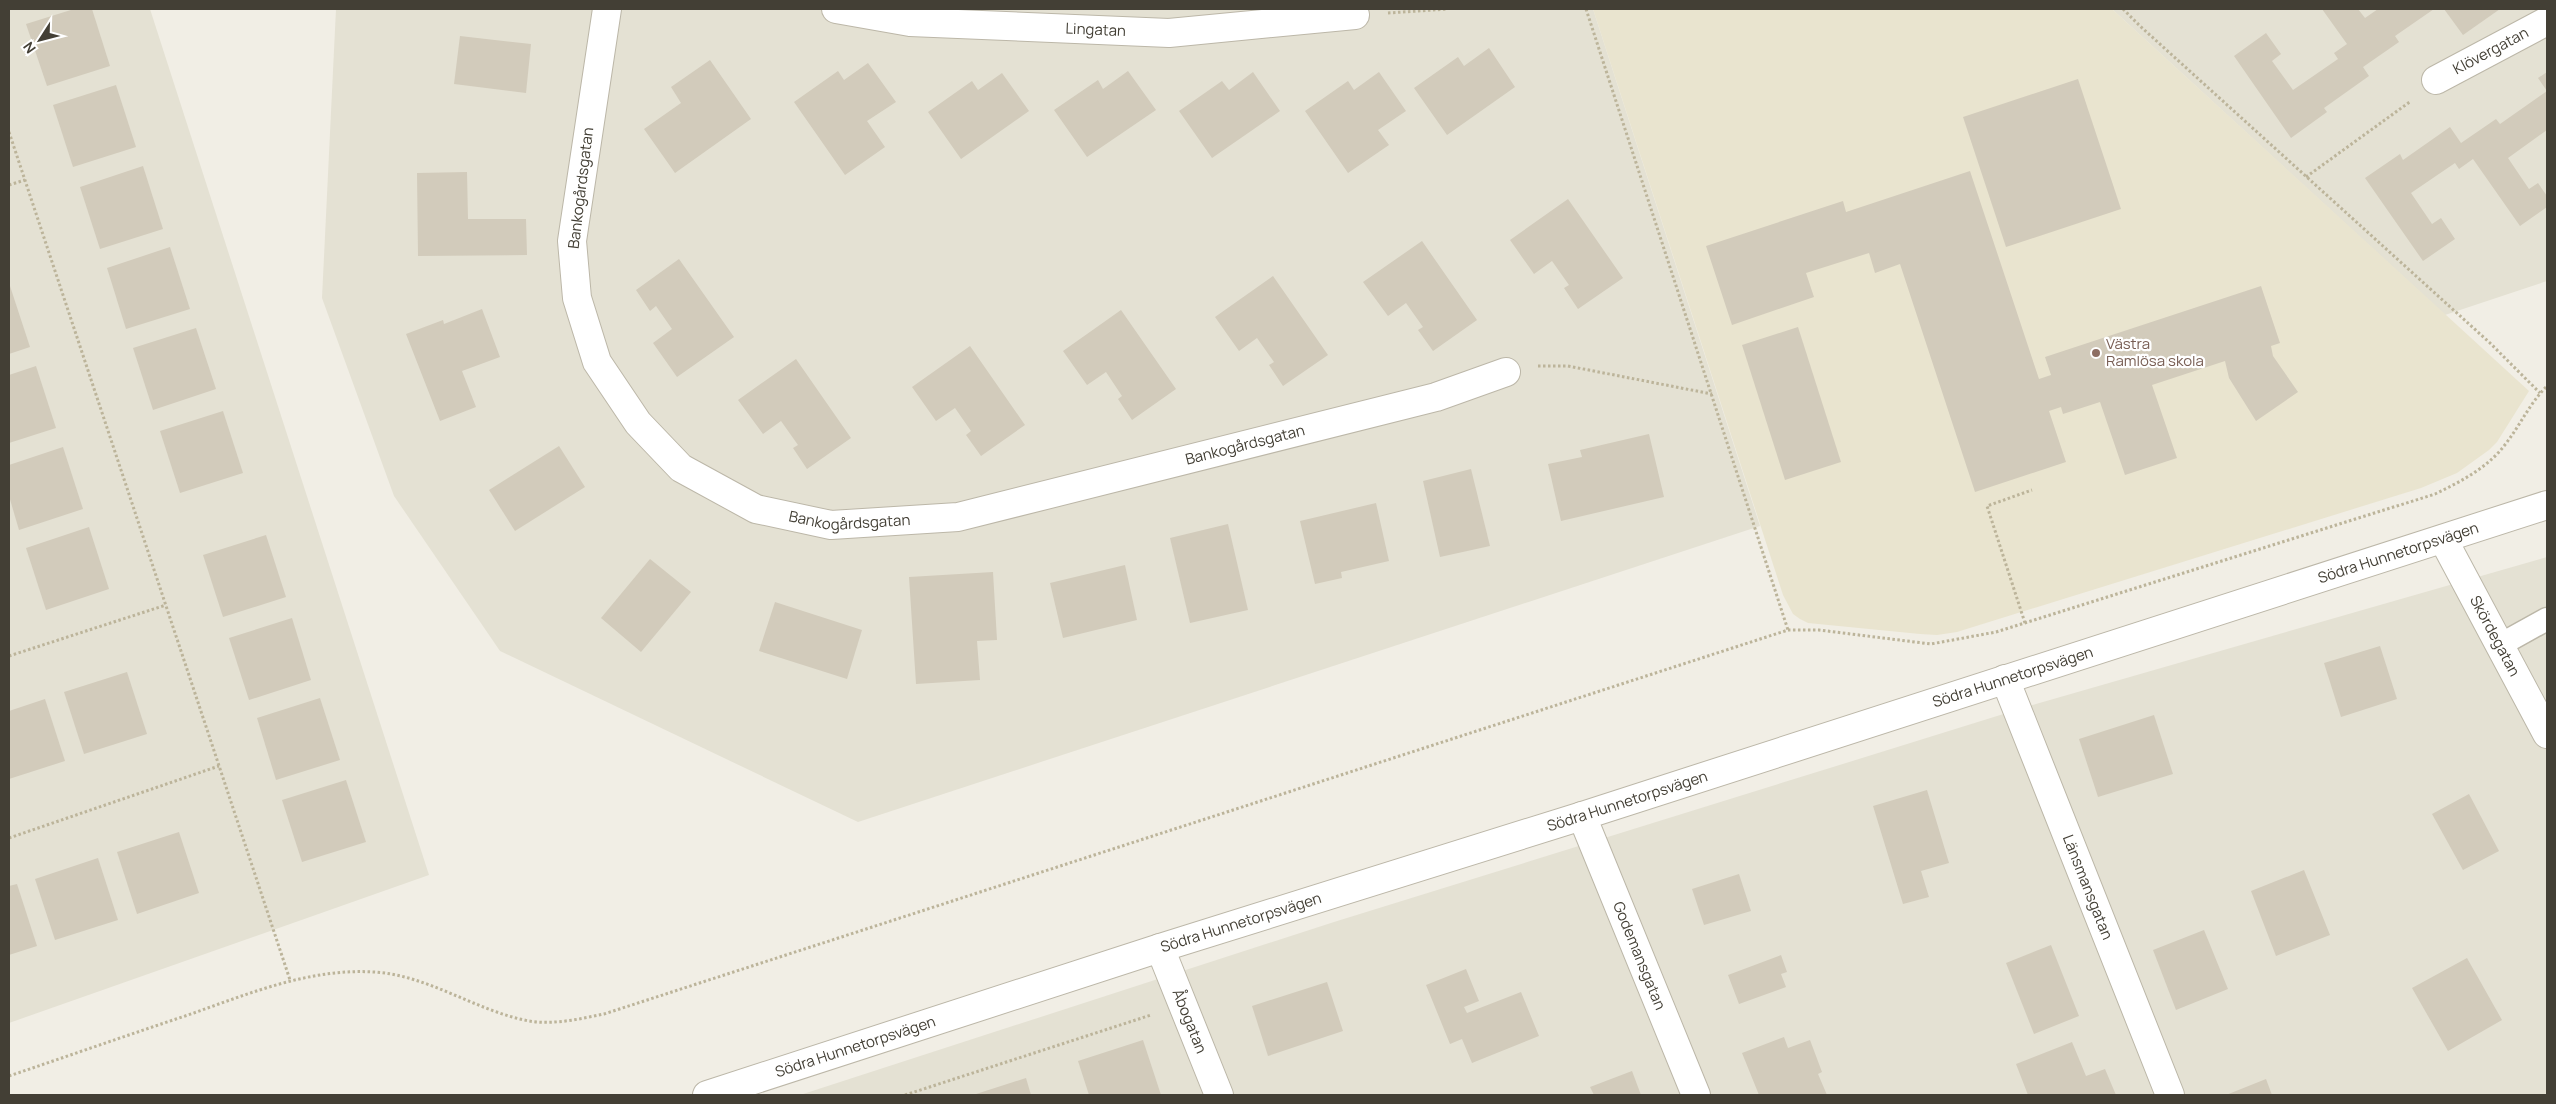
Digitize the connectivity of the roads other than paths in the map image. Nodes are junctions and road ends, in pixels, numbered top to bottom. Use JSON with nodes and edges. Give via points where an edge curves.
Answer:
{"nodes":[{"id":1,"x":607,"y":9,"type":"edge"},
{"id":2,"x":836,"y":9,"type":"edge"},
{"id":3,"x":1355,"y":14,"type":"road end"},
{"id":4,"x":2547,"y":21,"type":"edge"},
{"id":5,"x":2436,"y":80,"type":"road end"},
{"id":6,"x":1506,"y":372,"type":"road end"},
{"id":7,"x":2547,"y":505,"type":"edge"},
{"id":8,"x":2443,"y":539,"type":"junction"},
{"id":9,"x":2547,"y":620,"type":"edge"},
{"id":10,"x":2500,"y":645,"type":"junction"},
{"id":11,"x":2005,"y":679,"type":"junction"},
{"id":12,"x":2547,"y":734,"type":"edge"},
{"id":13,"x":1582,"y":816,"type":"junction"},
{"id":14,"x":1160,"y":948,"type":"junction"},
{"id":15,"x":760,"y":1087,"type":"edge"},
{"id":16,"x":707,"y":1095,"type":"edge"},
{"id":17,"x":1219,"y":1095,"type":"edge"},
{"id":18,"x":1696,"y":1095,"type":"edge"},
{"id":19,"x":2170,"y":1095,"type":"edge"}],
"edges":[{"from":1,"to":6,"type":"street","name":"Bankogårdsgatan","via":[[572,241],[577,298],[596,362],[638,424],[681,468],[756,509],[831,525],[958,517],[1436,397]]},
{"from":2,"to":3,"type":"street","name":"Lingatan","via":[[910,22],[1169,32]]},
{"from":4,"to":5,"type":"street","name":"Klövergatan"},
{"from":7,"to":8,"type":"street","name":"Södra Hunnetorpsvägen"},
{"from":8,"to":10,"type":"street","name":"Skördegatan"},
{"from":8,"to":11,"type":"street","name":"Södra Hunnetorpsvägen"},
{"from":9,"to":10,"type":"lane"},
{"from":10,"to":12,"type":"street","name":"Skördegatan"},
{"from":11,"to":13,"type":"street","name":"Södra Hunnetorpsvägen"},
{"from":11,"to":19,"type":"street","name":"Länsmansgatan"},
{"from":13,"to":14,"type":"street","name":"Södra Hunnetorpsvägen"},
{"from":13,"to":18,"type":"street","name":"Godemansgatan"},
{"from":14,"to":15,"type":"street","name":"Södra Hunnetorpsvägen"},
{"from":14,"to":17,"type":"street","name":"Åbogatan"},
{"from":15,"to":16,"type":"street","name":"Södra Hunnetorpsvägen"}]}
